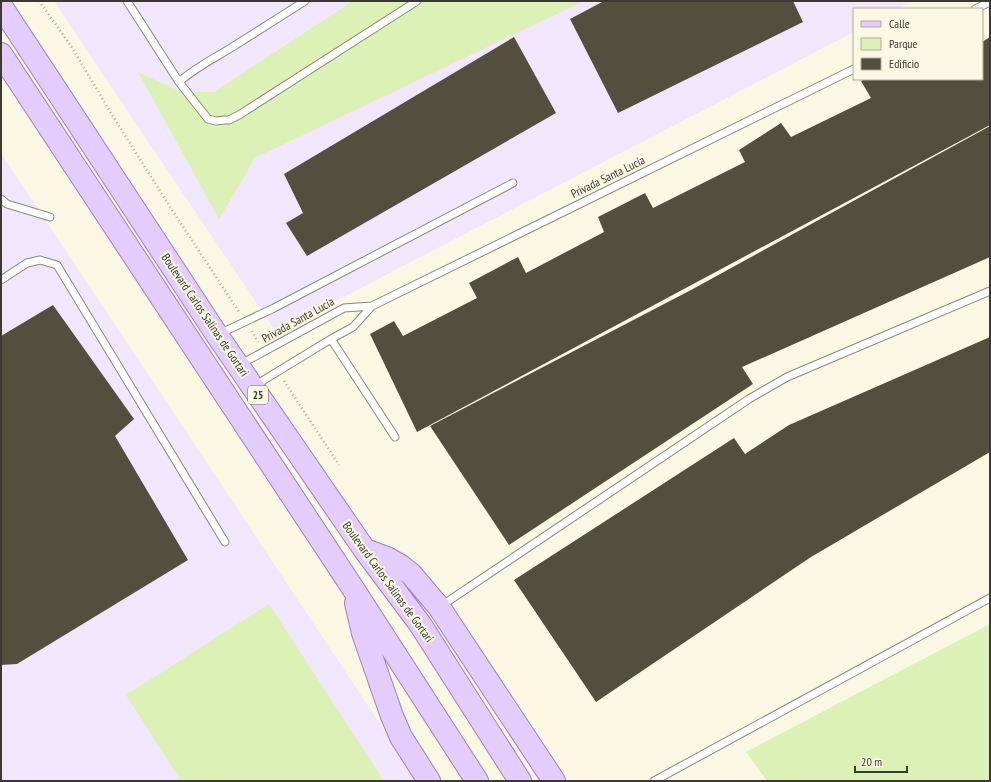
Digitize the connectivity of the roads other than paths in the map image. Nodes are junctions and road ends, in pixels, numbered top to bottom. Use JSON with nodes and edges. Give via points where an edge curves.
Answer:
{"nodes":[{"id":1,"x":127,"y":1,"type":"edge"},
{"id":2,"x":305,"y":1,"type":"edge"},
{"id":3,"x":417,"y":1,"type":"edge"},
{"id":4,"x":990,"y":2,"type":"edge"},
{"id":5,"x":1,"y":6,"type":"edge"},
{"id":6,"x":977,"y":8,"type":"edge"},
{"id":7,"x":1,"y":54,"type":"edge"},
{"id":8,"x":853,"y":69,"type":"edge"},
{"id":9,"x":179,"y":82,"type":"junction"},
{"id":10,"x":512,"y":183,"type":"dead end"},
{"id":11,"x":1,"y":199,"type":"edge"},
{"id":12,"x":50,"y":217,"type":"dead end"},
{"id":13,"x":1,"y":280,"type":"edge"},
{"id":14,"x":990,"y":291,"type":"edge"},
{"id":15,"x":372,"y":306,"type":"junction"},
{"id":16,"x":217,"y":335,"type":"junction"},
{"id":17,"x":331,"y":339,"type":"junction"},
{"id":18,"x":238,"y":366,"type":"junction"},
{"id":19,"x":252,"y":388,"type":"junction"},
{"id":20,"x":395,"y":437,"type":"dead end"},
{"id":21,"x":225,"y":542,"type":"dead end"},
{"id":22,"x":364,"y":549,"type":"junction"},
{"id":23,"x":354,"y":590,"type":"junction"},
{"id":24,"x":990,"y":598,"type":"edge"},
{"id":25,"x":439,"y":607,"type":"junction"},
{"id":26,"x":429,"y":781,"type":"edge"},
{"id":27,"x":478,"y":781,"type":"edge"},
{"id":28,"x":520,"y":781,"type":"edge"},
{"id":29,"x":554,"y":781,"type":"edge"},
{"id":30,"x":654,"y":781,"type":"edge"}],
"edges":[{"from":1,"to":9,"type":"lane"},
{"from":2,"to":9,"type":"lane"},
{"from":3,"to":9,"type":"lane","via":[[229,120],[208,119]]},
{"from":4,"to":6,"type":"lane"},
{"from":5,"to":16,"type":"main road","name":"Boulevard Carlos Salinas de Gortari","number":"25"},
{"from":7,"to":23,"type":"main road","number":"25"},
{"from":8,"to":15,"type":"lane","name":"Privada Santa Lucía"},
{"from":10,"to":16,"type":"lane","via":[[274,308]]},
{"from":11,"to":12,"type":"lane","via":[[7,204]]},
{"from":13,"to":21,"type":"lane","via":[[26,263],[40,260],[57,265]]},
{"from":14,"to":25,"type":"lane","via":[[787,377],[749,399]]},
{"from":15,"to":17,"type":"lane","name":"Privada Santa Lucía","via":[[353,327]]},
{"from":15,"to":18,"type":"lane","name":"Privada Santa Lucía","via":[[344,308]]},
{"from":16,"to":18,"type":"main road","name":"Boulevard Carlos Salinas de Gortari","number":"25"},
{"from":17,"to":19,"type":"lane","name":"Privada Santa Lucía"},
{"from":17,"to":20,"type":"lane"},
{"from":18,"to":19,"type":"main road","name":"Boulevard Carlos Salinas de Gortari","number":"25"},
{"from":19,"to":22,"type":"main road","name":"Boulevard Carlos Salinas de Gortari","number":"25"},
{"from":22,"to":25,"type":"main road","via":[[387,558],[411,574]]},
{"from":22,"to":28,"type":"main road","name":"Boulevard Carlos Salinas de Gortari","number":"25","via":[[420,624]]},
{"from":23,"to":26,"type":"main road","via":[[363,633],[392,716],[401,737]]},
{"from":23,"to":27,"type":"main road","number":"25"},
{"from":24,"to":30,"type":"lane"},
{"from":25,"to":29,"type":"main road"}]}
